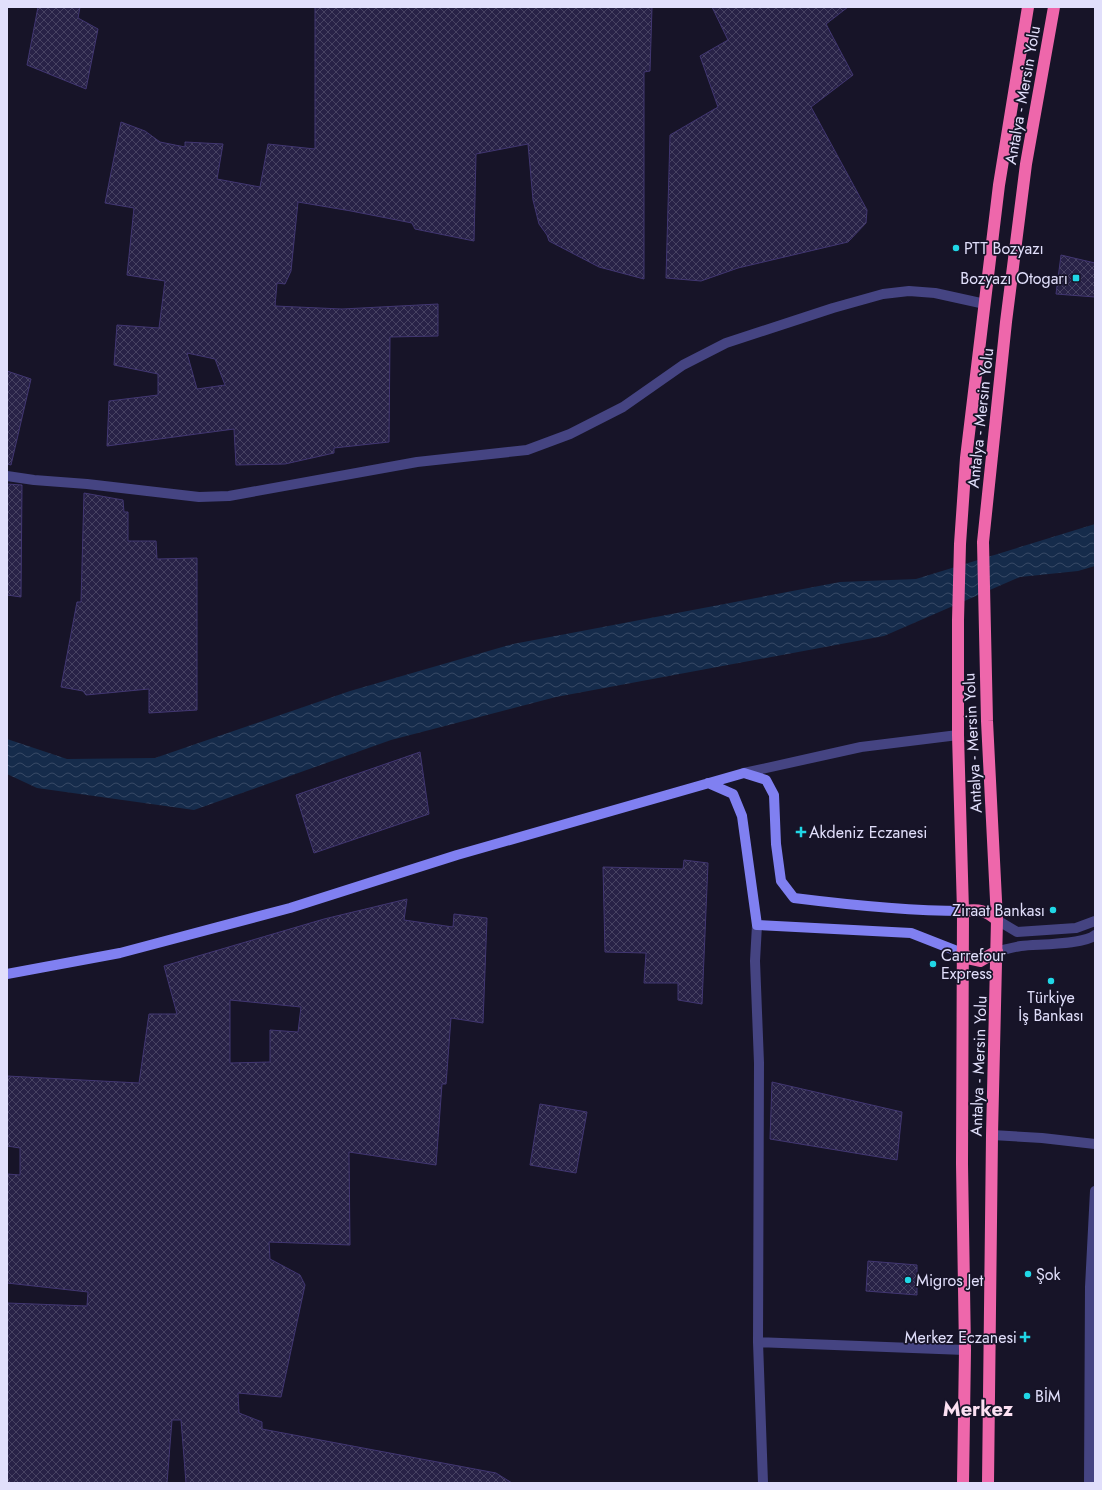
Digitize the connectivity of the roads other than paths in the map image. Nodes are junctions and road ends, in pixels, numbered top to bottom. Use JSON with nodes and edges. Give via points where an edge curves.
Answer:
{"nodes":[{"id":1,"x":1028,"y":7,"type":"edge"},
{"id":2,"x":1054,"y":7,"type":"edge"},
{"id":3,"x":985,"y":304,"type":"junction"},
{"id":4,"x":7,"y":476,"type":"edge"},
{"id":5,"x":958,"y":735,"type":"junction"},
{"id":6,"x":744,"y":772,"type":"junction"},
{"id":7,"x":708,"y":783,"type":"junction"},
{"id":8,"x":963,"y":911,"type":"junction"},
{"id":9,"x":997,"y":920,"type":"junction"},
{"id":10,"x":1095,"y":921,"type":"edge"},
{"id":11,"x":757,"y":925,"type":"junction"},
{"id":12,"x":1095,"y":935,"type":"edge"},
{"id":13,"x":997,"y":951,"type":"junction"},
{"id":14,"x":962,"y":953,"type":"junction"},
{"id":15,"x":7,"y":974,"type":"edge"},
{"id":16,"x":992,"y":1135,"type":"junction"},
{"id":17,"x":1095,"y":1144,"type":"edge"},
{"id":18,"x":1095,"y":1191,"type":"edge"},
{"id":19,"x":1093,"y":1287,"type":"edge"},
{"id":20,"x":758,"y":1342,"type":"junction"},
{"id":21,"x":965,"y":1350,"type":"junction"},
{"id":22,"x":1092,"y":1406,"type":"edge"},
{"id":23,"x":763,"y":1483,"type":"edge"},
{"id":24,"x":964,"y":1483,"type":"edge"},
{"id":25,"x":988,"y":1483,"type":"edge"},
{"id":26,"x":1089,"y":1483,"type":"edge"}],
"edges":[{"from":1,"to":3,"type":"highway","name":"Antalya - Mersin Yolu","via":[[999,185]]},
{"from":2,"to":9,"type":"highway","name":"Antalya - Mersin Yolu","via":[[1026,164],[1006,322],[983,542],[986,721]]},
{"from":3,"to":4,"type":"street","via":[[935,293],[909,291],[883,294],[818,312],[726,343],[683,365],[623,407],[570,434],[527,450],[417,462],[229,496],[199,497]]},
{"from":3,"to":5,"type":"highway","name":"Antalya - Mersin Yolu","via":[[966,458],[960,544]]},
{"from":5,"to":6,"type":"street","via":[[861,747]]},
{"from":5,"to":8,"type":"highway","name":"Antalya - Mersin Yolu"},
{"from":6,"to":7,"type":"street"},
{"from":6,"to":8,"type":"street","via":[[766,780],[774,795],[781,881],[794,898],[920,911]]},
{"from":7,"to":11,"type":"street","via":[[733,794],[742,816]]},
{"from":7,"to":15,"type":"street","via":[[457,855],[290,908],[120,953]]},
{"from":8,"to":9,"type":"highway","via":[[987,912]]},
{"from":8,"to":14,"type":"highway","name":"Antalya - Mersin Yolu"},
{"from":9,"to":10,"type":"street","via":[[1017,932],[1076,928]]},
{"from":9,"to":13,"type":"highway","name":"Antalya - Mersin Yolu"},
{"from":11,"to":14,"type":"street","via":[[911,933]]},
{"from":11,"to":20,"type":"street","via":[[755,961],[760,1063]]},
{"from":12,"to":13,"type":"street","via":[[1080,941],[1021,946]]},
{"from":13,"to":14,"type":"highway","via":[[980,961]]},
{"from":13,"to":16,"type":"highway","name":"Antalya - Mersin Yolu"},
{"from":14,"to":21,"type":"highway","name":"Antalya - Mersin Yolu"},
{"from":16,"to":17,"type":"street"},
{"from":16,"to":25,"type":"highway","name":"Antalya - Mersin Yolu"},
{"from":18,"to":19,"type":"street"},
{"from":19,"to":22,"type":"street"},
{"from":20,"to":21,"type":"street"},
{"from":20,"to":23,"type":"street"},
{"from":21,"to":24,"type":"highway","name":"Antalya - Mersin Yolu"},
{"from":22,"to":26,"type":"street"}]}
